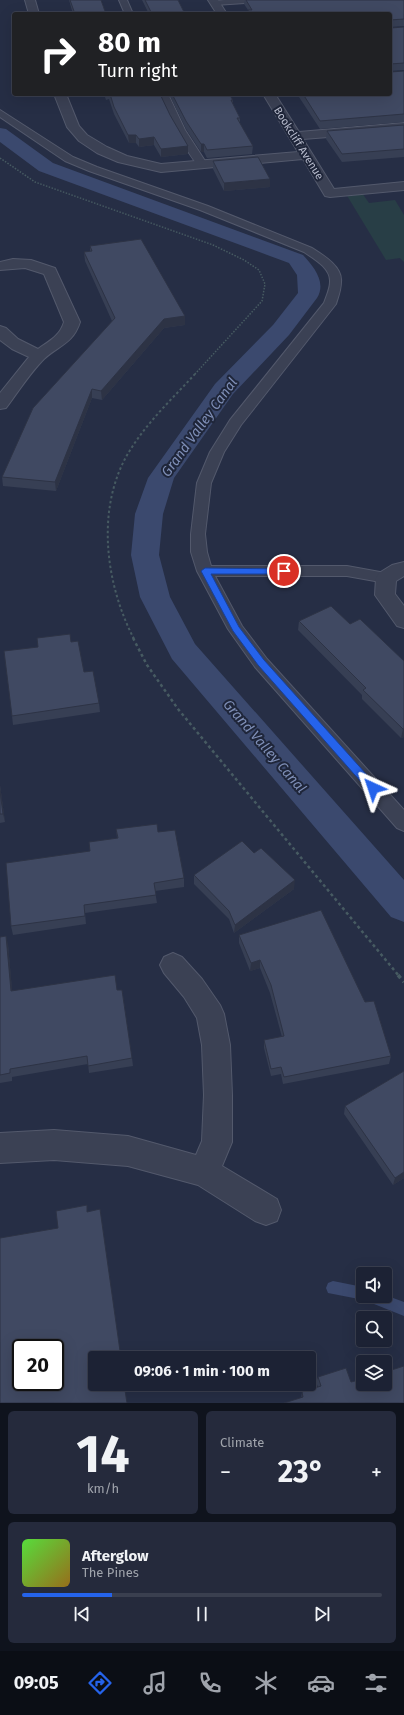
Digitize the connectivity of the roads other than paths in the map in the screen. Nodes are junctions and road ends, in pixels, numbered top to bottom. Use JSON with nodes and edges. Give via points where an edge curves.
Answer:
{"nodes":[{"id":1,"x":30,"y":0,"type":"edge"},
{"id":2,"x":123,"y":0,"type":"edge"},
{"id":3,"x":258,"y":0,"type":"edge"},
{"id":4,"x":214,"y":1,"type":"edge"},
{"id":5,"x":33,"y":12,"type":"edge"},
{"id":6,"x":128,"y":12,"type":"edge"},
{"id":7,"x":221,"y":12,"type":"edge"},
{"id":8,"x":61,"y":96,"type":"edge"},
{"id":9,"x":164,"y":96,"type":"edge"},
{"id":10,"x":270,"y":96,"type":"edge"},
{"id":11,"x":0,"y":113,"type":"edge"},
{"id":12,"x":404,"y":127,"type":"edge"},
{"id":13,"x":294,"y":136,"type":"junction"},
{"id":14,"x":306,"y":155,"type":"junction"},
{"id":15,"x":202,"y":164,"type":"junction"},
{"id":16,"x":404,"y":186,"type":"edge"},
{"id":17,"x":0,"y":266,"type":"edge"},
{"id":18,"x":0,"y":331,"type":"edge"},
{"id":19,"x":39,"y":356,"type":"junction"},
{"id":20,"x":0,"y":404,"type":"edge"},
{"id":21,"x":205,"y":571,"type":"junction"},
{"id":22,"x":395,"y":574,"type":"edge"},
{"id":23,"x":404,"y":621,"type":"edge"},
{"id":24,"x":404,"y":823,"type":"edge"},
{"id":25,"x":173,"y":965,"type":"dead end"},
{"id":26,"x":0,"y":1148,"type":"edge"},
{"id":27,"x":204,"y":1172,"type":"junction"},
{"id":28,"x":266,"y":1210,"type":"dead end"}],
"edges":[{"from":1,"to":5,"type":"street"},
{"from":2,"to":6,"type":"lane"},
{"from":3,"to":4,"type":"lane"},
{"from":4,"to":7,"type":"street"},
{"from":8,"to":15,"type":"street","via":[[73,127],[83,138],[102,150],[123,159],[161,168]]},
{"from":9,"to":15,"type":"lane","via":[[191,151]]},
{"from":10,"to":13,"type":"street","name":"Bookcliff Avenue"},
{"from":11,"to":21,"type":"lane","via":[[69,159],[292,243],[322,259],[332,270],[336,281],[330,304],[235,423],[214,458],[204,483],[198,534],[199,552]]},
{"from":12,"to":13,"type":"street"},
{"from":13,"to":14,"type":"street","name":"Bookcliff Avenue"},
{"from":14,"to":15,"type":"street"},
{"from":14,"to":16,"type":"street","name":"Bookcliff Avenue","via":[[330,193]]},
{"from":17,"to":19,"type":"street","via":[[31,263],[50,271],[55,282],[72,322],[69,331],[61,340]]},
{"from":18,"to":19,"type":"street","via":[[6,339]]},
{"from":19,"to":20,"type":"street"},
{"from":21,"to":22,"type":"lane","via":[[347,571]]},
{"from":21,"to":24,"type":"lane","via":[[236,629],[261,663]]},
{"from":22,"to":23,"type":"street","via":[[385,595]]},
{"from":25,"to":27,"type":"street","via":[[193,988],[210,1014],[216,1045],[217,1142]]},
{"from":26,"to":27,"type":"street","via":[[54,1145],[128,1151]]},
{"from":27,"to":28,"type":"street"}]}
